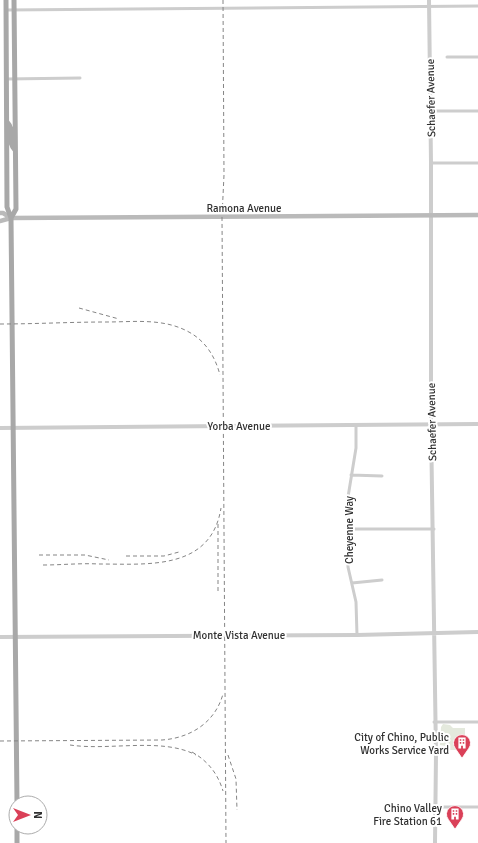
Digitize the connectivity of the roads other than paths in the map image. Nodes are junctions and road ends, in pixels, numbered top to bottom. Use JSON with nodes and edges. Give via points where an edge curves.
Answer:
{"nodes":[{"id":1,"x":6,"y":0,"type":"edge"},
{"id":2,"x":14,"y":0,"type":"edge"},
{"id":3,"x":429,"y":0,"type":"edge"},
{"id":4,"x":429,"y":6,"type":"junction"},
{"id":5,"x":478,"y":6,"type":"edge"},
{"id":6,"x":6,"y":10,"type":"junction"},
{"id":7,"x":14,"y":10,"type":"junction"},
{"id":8,"x":447,"y":57,"type":"dead end"},
{"id":9,"x":478,"y":57,"type":"edge"},
{"id":10,"x":80,"y":78,"type":"dead end"},
{"id":11,"x":6,"y":79,"type":"junction"},
{"id":12,"x":14,"y":79,"type":"junction"},
{"id":13,"x":478,"y":110,"type":"edge"},
{"id":14,"x":431,"y":111,"type":"junction"},
{"id":15,"x":7,"y":122,"type":"junction"},
{"id":16,"x":15,"y":150,"type":"junction"},
{"id":17,"x":432,"y":163,"type":"junction"},
{"id":18,"x":478,"y":163,"type":"edge"},
{"id":19,"x":0,"y":213,"type":"edge"},
{"id":20,"x":431,"y":215,"type":"junction"},
{"id":21,"x":478,"y":215,"type":"edge"},
{"id":22,"x":11,"y":218,"type":"junction"},
{"id":23,"x":0,"y":221,"type":"edge"},
{"id":24,"x":431,"y":424,"type":"junction"},
{"id":25,"x":478,"y":424,"type":"edge"},
{"id":26,"x":356,"y":425,"type":"junction"},
{"id":27,"x":0,"y":428,"type":"edge"},
{"id":28,"x":13,"y":428,"type":"junction"},
{"id":29,"x":351,"y":475,"type":"junction"},
{"id":30,"x":382,"y":476,"type":"dead end"},
{"id":31,"x":348,"y":529,"type":"junction"},
{"id":32,"x":434,"y":529,"type":"junction"},
{"id":33,"x":382,"y":580,"type":"dead end"},
{"id":34,"x":352,"y":583,"type":"junction"},
{"id":35,"x":434,"y":632,"type":"junction"},
{"id":36,"x":478,"y":632,"type":"edge"},
{"id":37,"x":357,"y":635,"type":"junction"},
{"id":38,"x":0,"y":637,"type":"edge"},
{"id":39,"x":14,"y":637,"type":"junction"},
{"id":40,"x":434,"y":722,"type":"junction"},
{"id":41,"x":478,"y":722,"type":"edge"},
{"id":42,"x":17,"y":795,"type":"edge"},
{"id":43,"x":434,"y":807,"type":"junction"},
{"id":44,"x":478,"y":807,"type":"edge"},
{"id":45,"x":435,"y":843,"type":"edge"}],
"edges":[{"from":1,"to":6,"type":"main road"},
{"from":2,"to":7,"type":"main road"},
{"from":3,"to":4,"type":"street","name":"Schaefer Avenue"},
{"from":4,"to":5,"type":"street"},
{"from":4,"to":7,"type":"street"},
{"from":4,"to":14,"type":"street","name":"Schaefer Avenue"},
{"from":6,"to":7,"type":"street"},
{"from":6,"to":11,"type":"main road"},
{"from":7,"to":12,"type":"main road"},
{"from":8,"to":9,"type":"street"},
{"from":10,"to":12,"type":"street"},
{"from":11,"to":12,"type":"street"},
{"from":11,"to":15,"type":"main road"},
{"from":12,"to":16,"type":"main road"},
{"from":13,"to":14,"type":"street"},
{"from":14,"to":17,"type":"street","name":"Schaefer Avenue"},
{"from":15,"to":16,"type":"main road","via":[[11,127],[12,145]]},
{"from":15,"to":22,"type":"main road","via":[[7,207]]},
{"from":16,"to":22,"type":"main road","via":[[16,209]]},
{"from":17,"to":18,"type":"street"},
{"from":17,"to":20,"type":"street","name":"Schaefer Avenue"},
{"from":19,"to":22,"type":"main road","name":"Ramona Avenue"},
{"from":20,"to":21,"type":"main road","name":"Ramona Avenue"},
{"from":20,"to":22,"type":"main road","name":"Ramona Avenue"},
{"from":20,"to":24,"type":"street","name":"Schaefer Avenue"},
{"from":22,"to":23,"type":"main road","name":"Ramona Avenue"},
{"from":22,"to":28,"type":"main road"},
{"from":24,"to":25,"type":"street","name":"Yorba Avenue"},
{"from":24,"to":26,"type":"street","name":"Yorba Avenue"},
{"from":24,"to":32,"type":"street","name":"Schaefer Avenue"},
{"from":26,"to":28,"type":"street","name":"Yorba Avenue"},
{"from":26,"to":29,"type":"street","name":"Cheyenne Way","via":[[356,448]]},
{"from":27,"to":28,"type":"street","name":"Yorba Avenue"},
{"from":28,"to":39,"type":"main road"},
{"from":29,"to":30,"type":"street"},
{"from":29,"to":31,"type":"street","name":"Cheyenne Way"},
{"from":31,"to":32,"type":"street"},
{"from":31,"to":34,"type":"street","name":"Cheyenne Way","via":[[348,567]]},
{"from":32,"to":35,"type":"street","name":"Schaefer Avenue"},
{"from":33,"to":34,"type":"street"},
{"from":34,"to":37,"type":"street","name":"Cheyenne Way","via":[[356,602]]},
{"from":35,"to":36,"type":"street","name":"Monte Vista Avenue"},
{"from":35,"to":37,"type":"street","name":"Monte Vista Avenue"},
{"from":35,"to":40,"type":"street","name":"Schaefer Avenue"},
{"from":37,"to":39,"type":"street","name":"Monte Vista Avenue"},
{"from":38,"to":39,"type":"street","name":"Monte Vista Avenue"},
{"from":39,"to":42,"type":"main road"},
{"from":40,"to":41,"type":"street"},
{"from":40,"to":43,"type":"street","name":"Schaefer Avenue"},
{"from":43,"to":44,"type":"street"},
{"from":43,"to":45,"type":"street","name":"Schaefer Avenue"}]}
